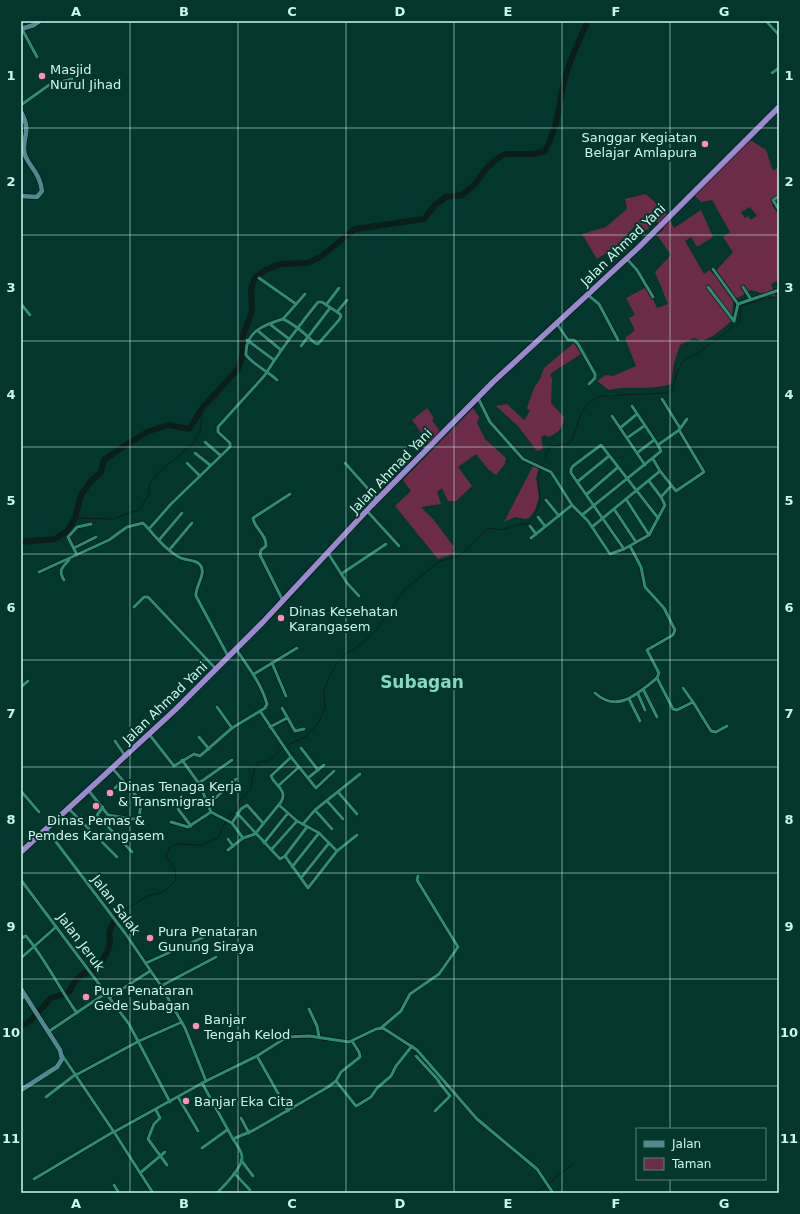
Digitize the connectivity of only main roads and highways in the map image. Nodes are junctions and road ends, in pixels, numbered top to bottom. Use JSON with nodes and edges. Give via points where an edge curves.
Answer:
{"nodes":[{"id":1,"x":40,"y":21,"type":"edge"},
{"id":2,"x":21,"y":29,"type":"edge"},
{"id":3,"x":779,"y":107,"type":"edge"},
{"id":4,"x":21,"y":112,"type":"edge"},
{"id":5,"x":21,"y":196,"type":"edge"},
{"id":6,"x":21,"y":852,"type":"edge"},
{"id":7,"x":21,"y":989,"type":"edge"},
{"id":8,"x":23,"y":997,"type":"edge"},
{"id":9,"x":21,"y":1090,"type":"edge"}],
"edges":[{"from":1,"to":2,"type":"main road"},
{"from":3,"to":6,"type":"highway","name":"Jalan Ahmad Yani","via":[[588,295],[493,382],[216,669],[126,757]]},
{"from":4,"to":5,"type":"main road","via":[[27,126],[24,152],[38,177],[42,191],[37,197]]},
{"from":7,"to":8,"type":"main road"},
{"from":8,"to":9,"type":"main road","via":[[62,1055],[62,1061]]}]}
